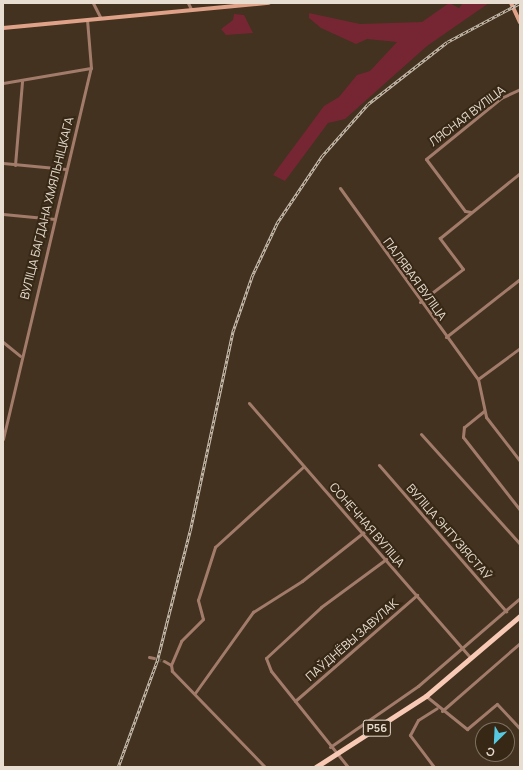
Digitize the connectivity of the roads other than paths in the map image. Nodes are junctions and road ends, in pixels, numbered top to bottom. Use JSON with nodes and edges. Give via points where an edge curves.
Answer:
{"nodes":[{"id":1,"x":92,"y":3,"type":"edge"},
{"id":2,"x":188,"y":3,"type":"edge"},
{"id":3,"x":269,"y":3,"type":"edge"},
{"id":4,"x":511,"y":3,"type":"edge"},
{"id":5,"x":191,"y":9,"type":"junction"},
{"id":6,"x":100,"y":17,"type":"junction"},
{"id":7,"x":87,"y":18,"type":"junction"},
{"id":8,"x":520,"y":22,"type":"edge"},
{"id":9,"x":3,"y":28,"type":"edge"},
{"id":10,"x":90,"y":68,"type":"junction"},
{"id":11,"x":22,"y":81,"type":"junction"},
{"id":12,"x":3,"y":83,"type":"edge"},
{"id":13,"x":520,"y":89,"type":"edge"},
{"id":14,"x":3,"y":163,"type":"edge"},
{"id":15,"x":15,"y":165,"type":"junction"},
{"id":16,"x":66,"y":169,"type":"junction"},
{"id":17,"x":520,"y":173,"type":"edge"},
{"id":18,"x":340,"y":188,"type":"dead end"},
{"id":19,"x":465,"y":211,"type":"junction"},
{"id":20,"x":471,"y":212,"type":"junction"},
{"id":21,"x":3,"y":214,"type":"edge"},
{"id":22,"x":55,"y":219,"type":"junction"},
{"id":23,"x":461,"y":222,"type":"junction"},
{"id":24,"x":520,"y":279,"type":"edge"},
{"id":25,"x":420,"y":302,"type":"junction"},
{"id":26,"x":446,"y":337,"type":"junction"},
{"id":27,"x":3,"y":342,"type":"edge"},
{"id":28,"x":520,"y":348,"type":"edge"},
{"id":29,"x":20,"y":356,"type":"junction"},
{"id":30,"x":478,"y":379,"type":"junction"},
{"id":31,"x":249,"y":403,"type":"dead end"},
{"id":32,"x":484,"y":411,"type":"junction"},
{"id":33,"x":5,"y":428,"type":"edge"},
{"id":34,"x":420,"y":434,"type":"dead end"},
{"id":35,"x":3,"y":439,"type":"edge"},
{"id":36,"x":520,"y":461,"type":"edge"},
{"id":37,"x":379,"y":465,"type":"dead end"},
{"id":38,"x":304,"y":466,"type":"junction"},
{"id":39,"x":520,"y":510,"type":"edge"},
{"id":40,"x":364,"y":532,"type":"junction"},
{"id":41,"x":520,"y":544,"type":"edge"},
{"id":42,"x":386,"y":559,"type":"junction"},
{"id":43,"x":417,"y":595,"type":"junction"},
{"id":44,"x":520,"y":598,"type":"edge"},
{"id":45,"x":506,"y":610,"type":"junction"},
{"id":46,"x":520,"y":616,"type":"edge"},
{"id":47,"x":520,"y":643,"type":"edge"},
{"id":48,"x":464,"y":650,"type":"junction"},
{"id":49,"x":149,"y":657,"type":"dead end"},
{"id":50,"x":154,"y":658,"type":"tunnel mouth"},
{"id":51,"x":472,"y":658,"type":"junction"},
{"id":52,"x":164,"y":662,"type":"tunnel mouth"},
{"id":53,"x":172,"y":665,"type":"junction"},
{"id":54,"x":195,"y":693,"type":"junction"},
{"id":55,"x":426,"y":696,"type":"junction"},
{"id":56,"x":297,"y":700,"type":"junction"},
{"id":57,"x":437,"y":708,"type":"junction"},
{"id":58,"x":442,"y":711,"type":"junction"},
{"id":59,"x":520,"y":729,"type":"edge"},
{"id":60,"x":330,"y":747,"type":"junction"},
{"id":61,"x":336,"y":754,"type":"junction"},
{"id":62,"x":265,"y":767,"type":"edge"},
{"id":63,"x":316,"y":767,"type":"edge"},
{"id":64,"x":348,"y":767,"type":"edge"},
{"id":65,"x":434,"y":767,"type":"edge"}],
"edges":[{"from":1,"to":6,"type":"street"},
{"from":2,"to":5,"type":"street"},
{"from":3,"to":5,"type":"street"},
{"from":4,"to":8,"type":"street"},
{"from":5,"to":6,"type":"street"},
{"from":6,"to":7,"type":"street"},
{"from":7,"to":9,"type":"street"},
{"from":7,"to":10,"type":"street","name":"ВУЛІЦА БАГДАНА ХМЯЛЬНІЦКАГА"},
{"from":10,"to":11,"type":"street"},
{"from":10,"to":16,"type":"street","name":"ВУЛІЦА БАГДАНА ХМЯЛЬНІЦКАГА"},
{"from":11,"to":12,"type":"street"},
{"from":11,"to":15,"type":"street"},
{"from":13,"to":19,"type":"street","name":"ЛЯСНАЯ ВУЛІЦА","via":[[502,98],[426,159]]},
{"from":14,"to":15,"type":"street"},
{"from":15,"to":16,"type":"street"},
{"from":16,"to":22,"type":"street","name":"ВУЛІЦА БАГДАНА ХМЯЛЬНІЦКАГА"},
{"from":17,"to":20,"type":"street"},
{"from":18,"to":25,"type":"street","name":"ПАЛЯВАЯ ВУЛІЦА"},
{"from":19,"to":20,"type":"street"},
{"from":19,"to":23,"type":"street"},
{"from":20,"to":23,"type":"street"},
{"from":21,"to":22,"type":"street"},
{"from":22,"to":29,"type":"street","name":"ВУЛІЦА БАГДАНА ХМЯЛЬНІЦКАГА"},
{"from":23,"to":25,"type":"street","via":[[440,238],[463,270]]},
{"from":24,"to":26,"type":"street"},
{"from":25,"to":26,"type":"street","name":"ПАЛЯВАЯ ВУЛІЦА"},
{"from":26,"to":30,"type":"street","name":"ПАЛЯВАЯ ВУЛІЦА"},
{"from":27,"to":29,"type":"street"},
{"from":28,"to":30,"type":"street"},
{"from":29,"to":33,"type":"street","name":"ВУЛІЦА БАГДАНА ХМЯЛЬНІЦКАГА"},
{"from":30,"to":32,"type":"street"},
{"from":31,"to":38,"type":"street","name":"СОНЕЧНАЯ ВУЛІЦА"},
{"from":32,"to":36,"type":"street"},
{"from":32,"to":39,"type":"street","via":[[464,427],[463,437]]},
{"from":33,"to":35,"type":"street","name":"ВУЛІЦА БАГДАНА ХМЯЛЬНІЦКАГА"},
{"from":34,"to":41,"type":"street"},
{"from":37,"to":45,"type":"street","name":"ВУЛІЦА ЭНТУЗІЯСТАЎ"},
{"from":38,"to":40,"type":"street","name":"СОНЕЧНАЯ ВУЛІЦА"},
{"from":38,"to":53,"type":"street","via":[[215,547],[198,600],[203,618],[181,641]]},
{"from":40,"to":42,"type":"street","name":"СОНЕЧНАЯ ВУЛІЦА"},
{"from":40,"to":54,"type":"street","via":[[307,578],[253,612]]},
{"from":42,"to":43,"type":"street","name":"СОНЕЧНАЯ ВУЛІЦА"},
{"from":42,"to":56,"type":"street","via":[[310,615],[266,658],[267,663]]},
{"from":43,"to":48,"type":"street","name":"СОНЕЧНАЯ ВУЛІЦА"},
{"from":43,"to":56,"type":"street","name":"ПАЎДНЁВЫ ЗАВУЛАК"},
{"from":44,"to":45,"type":"street"},
{"from":45,"to":48,"type":"street"},
{"from":46,"to":51,"type":"main road","number":"Р56"},
{"from":47,"to":58,"type":"street"},
{"from":48,"to":51,"type":"street","name":"СОНЕЧНАЯ ВУЛІЦА"},
{"from":48,"to":60,"type":"street","via":[[396,703]]},
{"from":49,"to":50,"type":"street"},
{"from":51,"to":55,"type":"main road","number":"Р56"},
{"from":52,"to":53,"type":"street"},
{"from":53,"to":54,"type":"street","via":[[172,671]]},
{"from":54,"to":62,"type":"street"},
{"from":55,"to":57,"type":"street"},
{"from":55,"to":61,"type":"main road","number":"Р56"},
{"from":56,"to":60,"type":"street"},
{"from":57,"to":58,"type":"street"},
{"from":57,"to":65,"type":"street","via":[[418,720],[410,735]]},
{"from":58,"to":59,"type":"street","via":[[467,729],[497,704]]},
{"from":60,"to":61,"type":"street"},
{"from":61,"to":63,"type":"main road","number":"Р56"},
{"from":61,"to":64,"type":"street"}]}
